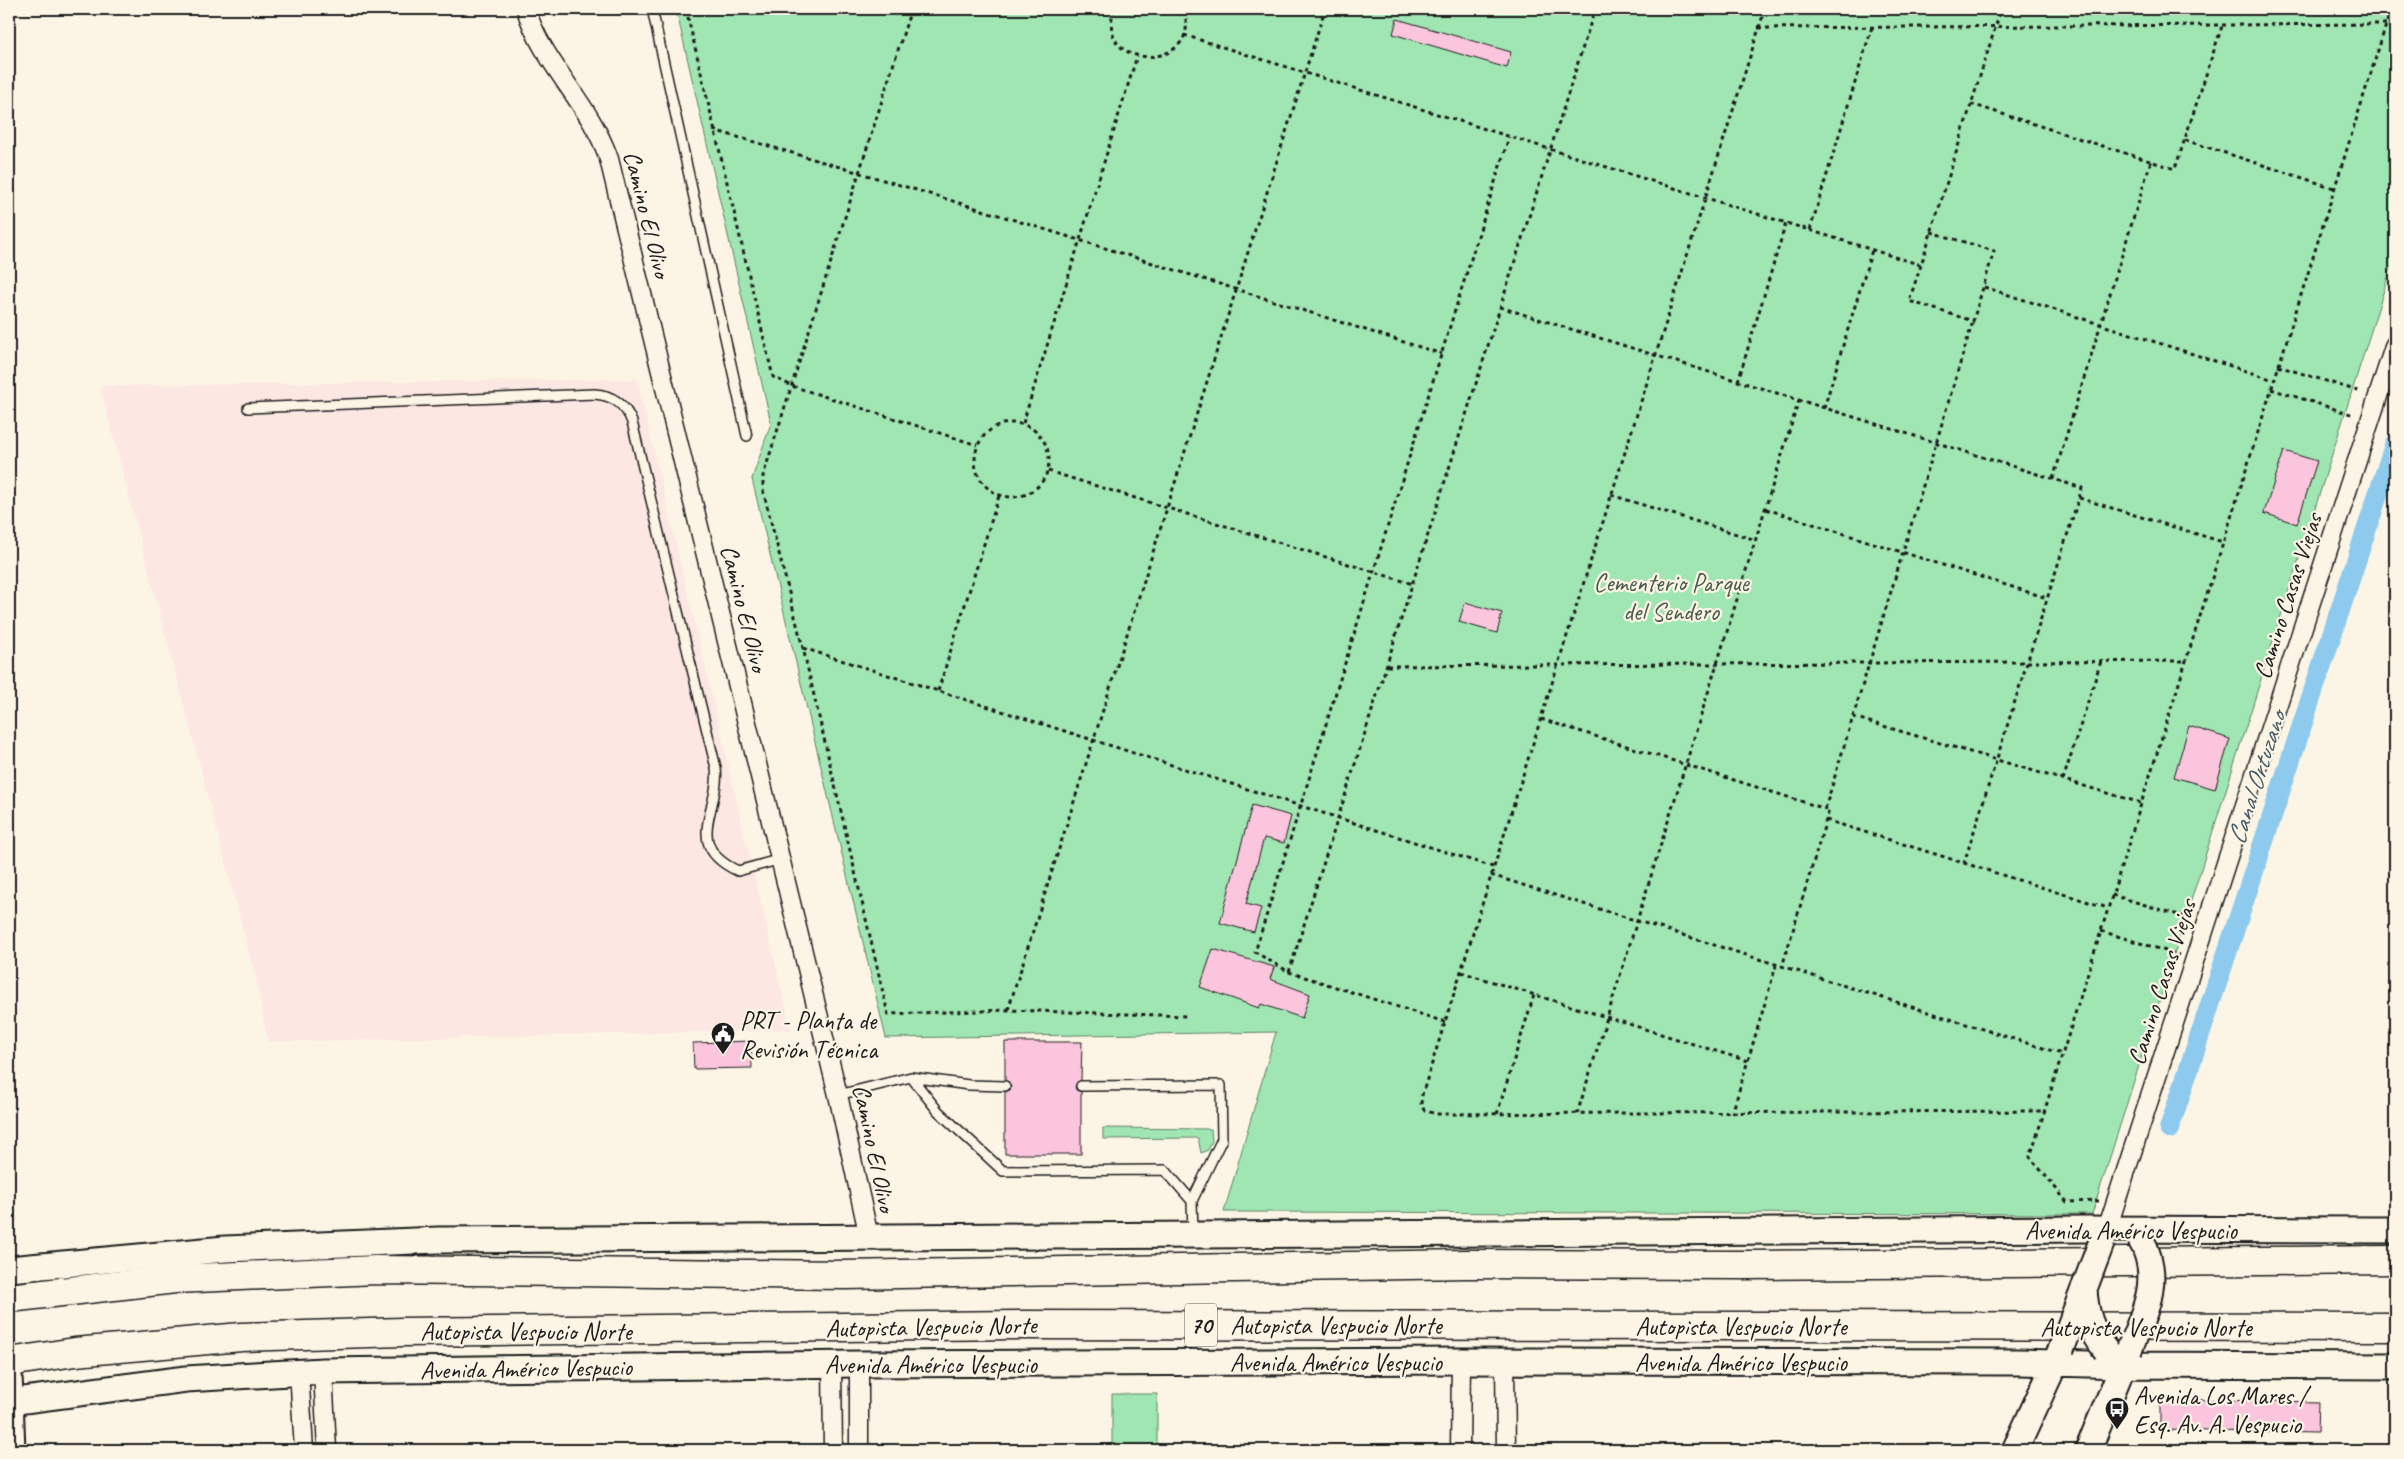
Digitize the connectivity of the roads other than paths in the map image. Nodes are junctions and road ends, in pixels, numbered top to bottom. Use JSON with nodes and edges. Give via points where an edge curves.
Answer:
{"nodes":[{"id":1,"x":526,"y":9,"type":"edge"},
{"id":2,"x":652,"y":9,"type":"edge"},
{"id":3,"x":2395,"y":344,"type":"edge"},
{"id":4,"x":248,"y":408,"type":"dead end"},
{"id":5,"x":747,"y":436,"type":"dead end"},
{"id":6,"x":781,"y":859,"type":"junction"},
{"id":7,"x":911,"y":1077,"type":"junction"},
{"id":8,"x":1005,"y":1086,"type":"dead end"},
{"id":9,"x":1081,"y":1086,"type":"dead end"},
{"id":10,"x":838,"y":1095,"type":"junction"},
{"id":11,"x":1192,"y":1200,"type":"junction"},
{"id":12,"x":2110,"y":1219,"type":"junction"},
{"id":13,"x":2395,"y":1230,"type":"edge"},
{"id":14,"x":2136,"y":1234,"type":"junction"},
{"id":15,"x":1193,"y":1235,"type":"junction"},
{"id":16,"x":869,"y":1237,"type":"junction"},
{"id":17,"x":2395,"y":1260,"type":"edge"},
{"id":18,"x":9,"y":1269,"type":"edge"},
{"id":19,"x":2084,"y":1288,"type":"junction"},
{"id":20,"x":9,"y":1298,"type":"edge"},
{"id":21,"x":2395,"y":1327,"type":"edge"},
{"id":22,"x":2119,"y":1355,"type":"junction"},
{"id":23,"x":2058,"y":1356,"type":"junction"},
{"id":24,"x":9,"y":1362,"type":"edge"},
{"id":25,"x":1461,"y":1362,"type":"junction"},
{"id":26,"x":1505,"y":1362,"type":"junction"},
{"id":27,"x":832,"y":1364,"type":"junction"},
{"id":28,"x":859,"y":1364,"type":"junction"},
{"id":29,"x":2395,"y":1366,"type":"edge"},
{"id":30,"x":311,"y":1371,"type":"junction"},
{"id":31,"x":10,"y":1392,"type":"edge"},
{"id":32,"x":833,"y":1447,"type":"edge"},
{"id":33,"x":859,"y":1447,"type":"edge"},
{"id":34,"x":12,"y":1450,"type":"edge"},
{"id":35,"x":304,"y":1450,"type":"edge"},
{"id":36,"x":327,"y":1450,"type":"edge"},
{"id":37,"x":1460,"y":1450,"type":"edge"},
{"id":38,"x":1506,"y":1450,"type":"edge"},
{"id":39,"x":2015,"y":1450,"type":"edge"},
{"id":40,"x":2088,"y":1450,"type":"edge"}],
"edges":[{"from":1,"to":6,"type":"street","name":"Camino El Olivo","via":[[536,35],[596,125],[609,159]]},
{"from":2,"to":5,"type":"lane"},
{"from":3,"to":12,"type":"street","name":"Camino Casas Viejas"},
{"from":4,"to":6,"type":"lane","via":[[594,394],[611,397],[625,407],[632,422],[716,768],[716,790],[706,822],[710,845],[722,862],[738,872]]},
{"from":6,"to":10,"type":"street","name":"Camino El Olivo"},
{"from":7,"to":8,"type":"lane"},
{"from":7,"to":10,"type":"lane"},
{"from":7,"to":11,"type":"lane","via":[[938,1111],[1003,1171],[1165,1170]]},
{"from":9,"to":11,"type":"lane","via":[[1221,1085],[1222,1139]]},
{"from":10,"to":16,"type":"street","name":"Camino El Olivo"},
{"from":11,"to":15,"type":"lane"},
{"from":12,"to":14,"type":"main road","name":"Avenida Américo Vespucio"},
{"from":12,"to":15,"type":"main road","name":"Avenida Américo Vespucio"},
{"from":12,"to":19,"type":"main road","bridge":true},
{"from":13,"to":14,"type":"main road","name":"Avenida Américo Vespucio"},
{"from":14,"to":22,"type":"main road","bridge":true,"via":[[2149,1261],[2152,1288],[2147,1306]]},
{"from":15,"to":16,"type":"main road","name":"Avenida Américo Vespucio"},
{"from":16,"to":18,"type":"main road","name":"Avenida Américo Vespucio","via":[[341,1242],[141,1255]]},
{"from":17,"to":20,"type":"highway","name":"Autopista Vespucio Norte","number":"70","via":[[1466,1264],[845,1276],[376,1270],[175,1279]]},
{"from":19,"to":22,"type":"main road","bridge":true,"via":[[2092,1328]]},
{"from":19,"to":23,"type":"main road","bridge":true},
{"from":21,"to":24,"type":"highway","name":"Autopista Vespucio Norte","number":"70","via":[[1018,1325],[402,1332],[232,1338],[75,1352]]},
{"from":22,"to":23,"type":"main road","name":"Avenida Américo Vespucio"},
{"from":22,"to":29,"type":"main road","name":"Avenida Américo Vespucio"},
{"from":22,"to":40,"type":"main road"},
{"from":23,"to":26,"type":"main road","name":"Avenida Américo Vespucio"},
{"from":23,"to":39,"type":"main road"},
{"from":25,"to":26,"type":"main road","name":"Avenida Américo Vespucio"},
{"from":25,"to":28,"type":"main road","name":"Avenida Américo Vespucio"},
{"from":25,"to":37,"type":"street"},
{"from":26,"to":38,"type":"street"},
{"from":27,"to":28,"type":"main road","name":"Avenida Américo Vespucio"},
{"from":27,"to":30,"type":"main road","name":"Avenida Américo Vespucio"},
{"from":27,"to":32,"type":"street"},
{"from":28,"to":33,"type":"street"},
{"from":30,"to":31,"type":"main road","name":"Avenida Américo Vespucio"},
{"from":30,"to":35,"type":"street"},
{"from":30,"to":36,"type":"street"},
{"from":31,"to":34,"type":"main road"},
{"from":32,"to":33,"type":"street"}]}
